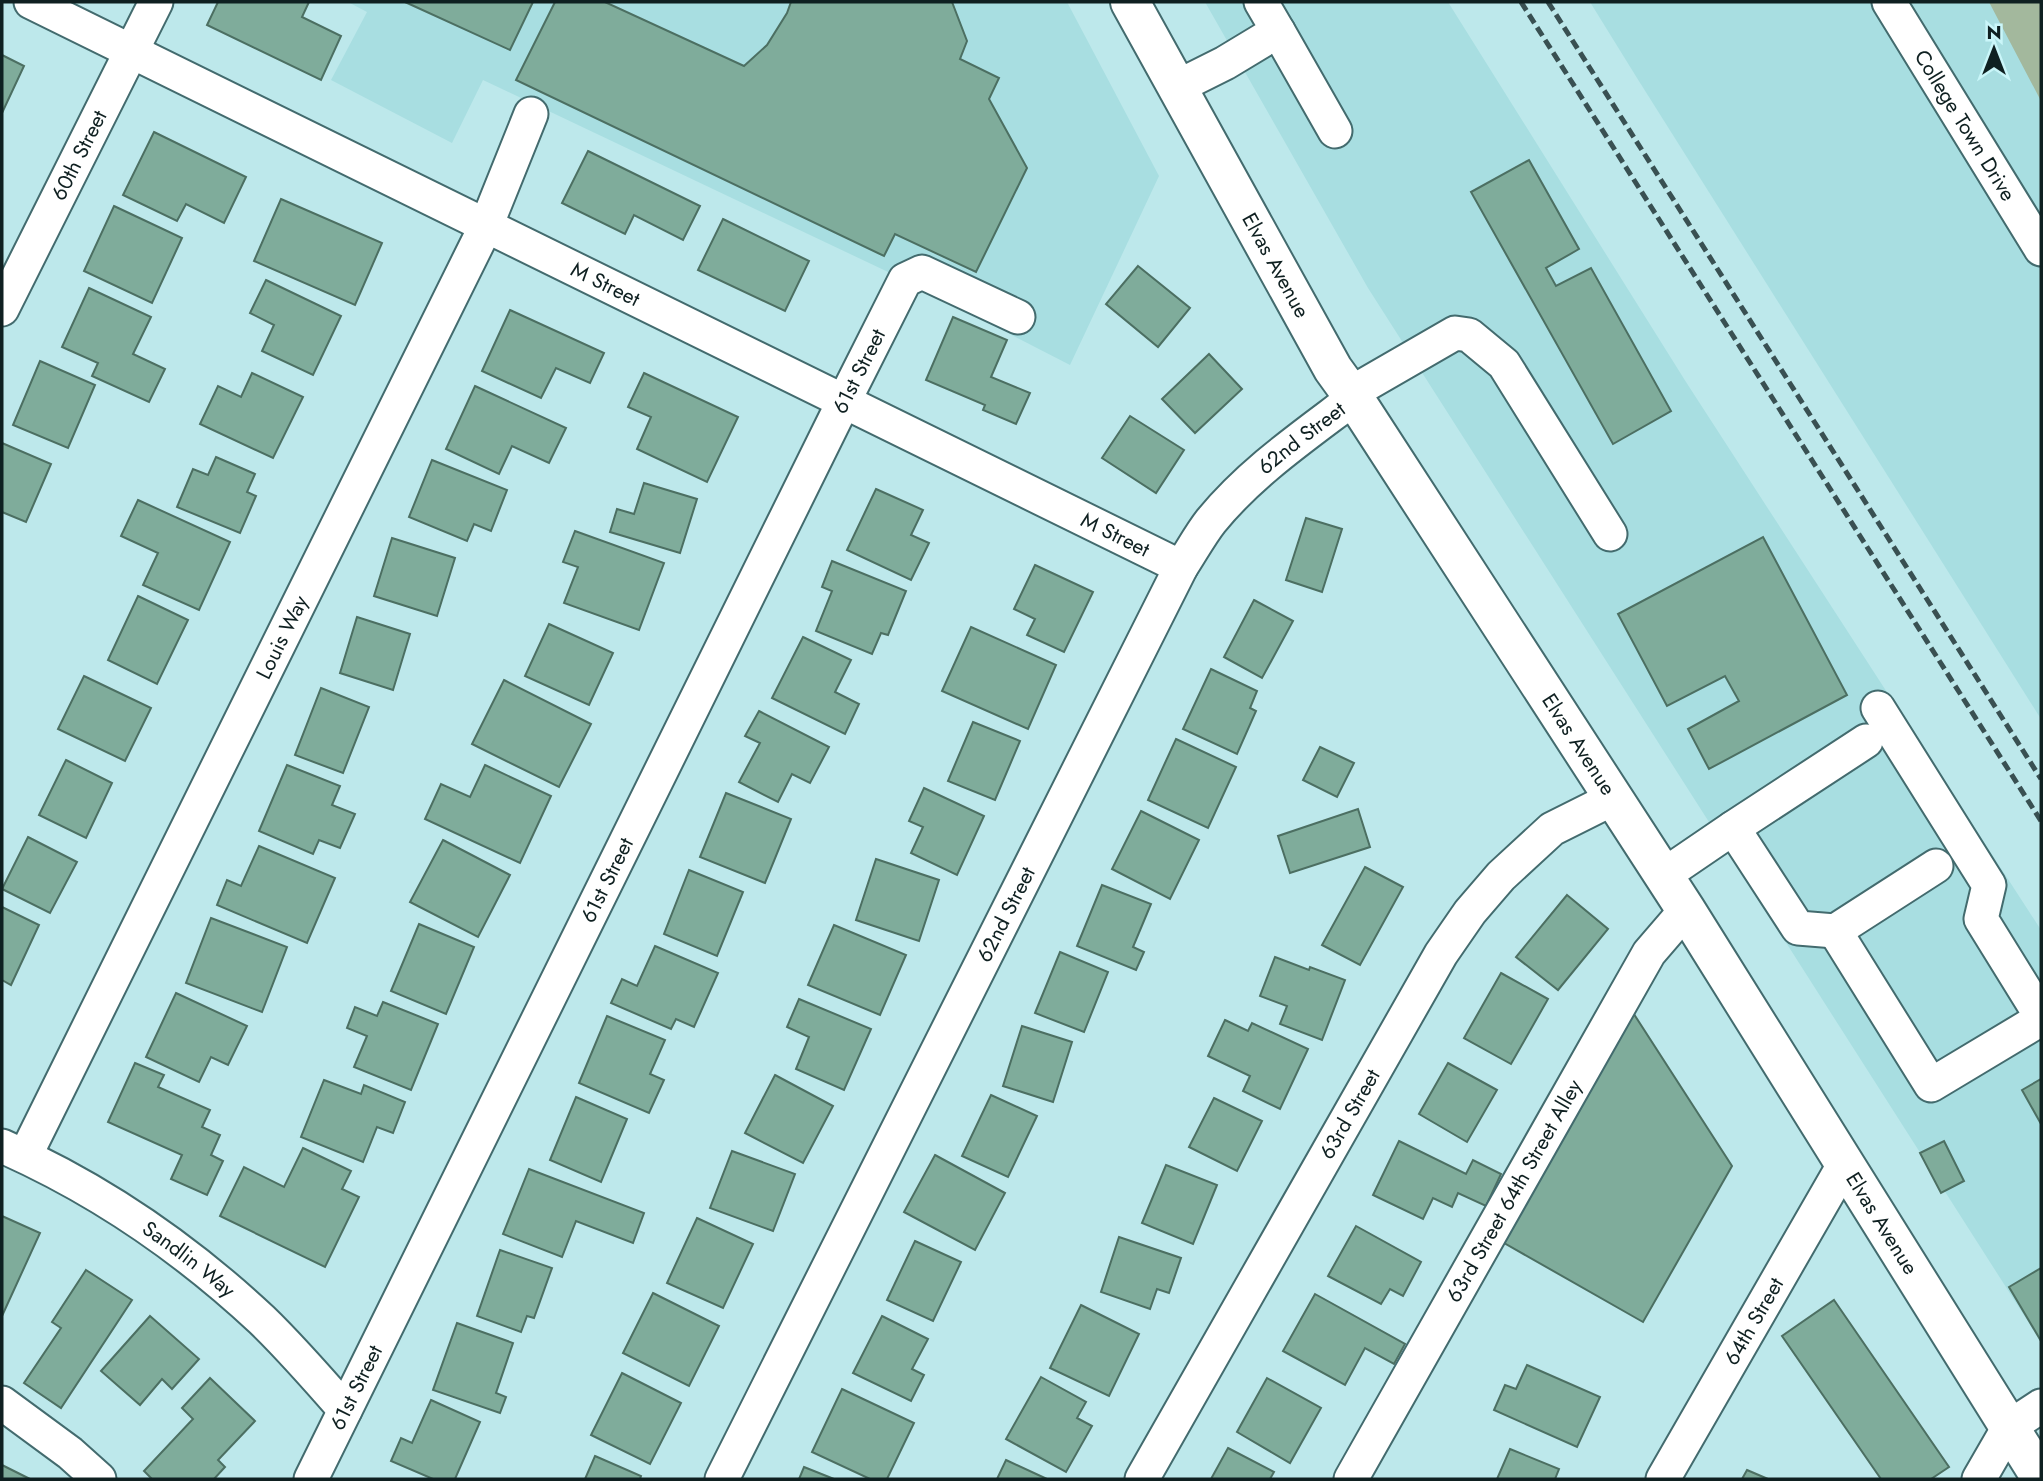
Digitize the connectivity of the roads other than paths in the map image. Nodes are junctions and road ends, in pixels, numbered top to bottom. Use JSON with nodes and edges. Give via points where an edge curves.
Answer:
{"nodes":[{"id":1,"x":31,"y":2,"type":"edge"},
{"id":2,"x":156,"y":2,"type":"edge"},
{"id":3,"x":1130,"y":2,"type":"edge"},
{"id":4,"x":1261,"y":2,"type":"edge"},
{"id":5,"x":1889,"y":2,"type":"edge"},
{"id":6,"x":1278,"y":31,"type":"junction"},
{"id":7,"x":132,"y":51,"type":"junction"},
{"id":8,"x":1177,"y":87,"type":"junction"},
{"id":9,"x":531,"y":114,"type":"dead end"},
{"id":10,"x":1335,"y":131,"type":"dead end"},
{"id":11,"x":486,"y":226,"type":"junction"},
{"id":12,"x":2041,"y":249,"type":"edge"},
{"id":13,"x":2,"y":309,"type":"edge"},
{"id":14,"x":1018,"y":317,"type":"dead end"},
{"id":15,"x":1352,"y":396,"type":"junction"},
{"id":16,"x":844,"y":401,"type":"junction"},
{"id":17,"x":1610,"y":534,"type":"dead end"},
{"id":18,"x":1181,"y":567,"type":"junction"},
{"id":19,"x":1878,"y":708,"type":"dead end"},
{"id":20,"x":1866,"y":741,"type":"dead end"},
{"id":21,"x":1614,"y":798,"type":"junction"},
{"id":22,"x":1733,"y":828,"type":"junction"},
{"id":23,"x":1936,"y":866,"type":"dead end"},
{"id":24,"x":1664,"y":875,"type":"junction"},
{"id":25,"x":1686,"y":910,"type":"junction"},
{"id":26,"x":1835,"y":930,"type":"junction"},
{"id":27,"x":2041,"y":1018,"type":"edge"},
{"id":28,"x":13,"y":1151,"type":"edge"},
{"id":29,"x":1845,"y":1163,"type":"junction"},
{"id":30,"x":2,"y":1404,"type":"edge"},
{"id":31,"x":2041,"y":1406,"type":"edge"},
{"id":32,"x":345,"y":1410,"type":"junction"},
{"id":33,"x":2009,"y":1427,"type":"junction"},
{"id":34,"x":2041,"y":1478,"type":"edge"},
{"id":35,"x":99,"y":1479,"type":"edge"},
{"id":36,"x":311,"y":1479,"type":"edge"},
{"id":37,"x":722,"y":1479,"type":"edge"},
{"id":38,"x":1142,"y":1479,"type":"edge"},
{"id":39,"x":1351,"y":1479,"type":"edge"},
{"id":40,"x":1662,"y":1479,"type":"edge"},
{"id":41,"x":1979,"y":1479,"type":"edge"}],
"edges":[{"from":1,"to":7,"type":"street","name":"M Street"},
{"from":2,"to":7,"type":"street","name":"60th Street"},
{"from":3,"to":8,"type":"main road","name":"Elvas Avenue"},
{"from":4,"to":6,"type":"street"},
{"from":5,"to":12,"type":"street","name":"College Town Drive"},
{"from":6,"to":8,"type":"street"},
{"from":6,"to":10,"type":"street"},
{"from":7,"to":11,"type":"street","name":"M Street"},
{"from":7,"to":13,"type":"street","name":"60th Street"},
{"from":8,"to":15,"type":"main road","name":"Elvas Avenue"},
{"from":9,"to":11,"type":"street","name":"Louis Way"},
{"from":11,"to":16,"type":"street","name":"M Street"},
{"from":11,"to":28,"type":"street","name":"Louis Way"},
{"from":14,"to":16,"type":"street","name":"61st Street","via":[[922,272],[905,280]]},
{"from":15,"to":17,"type":"street","name":"62nd Street","via":[[1455,333],[1469,335],[1504,364]]},
{"from":15,"to":18,"type":"street","name":"62nd Street","via":[[1248,481],[1210,523]]},
{"from":15,"to":21,"type":"main road","name":"Elvas Avenue"},
{"from":16,"to":18,"type":"street","name":"M Street"},
{"from":16,"to":32,"type":"street","name":"61st Street"},
{"from":18,"to":37,"type":"street","name":"62nd Street"},
{"from":19,"to":27,"type":"street","via":[[1989,885],[1981,919]]},
{"from":20,"to":22,"type":"street"},
{"from":21,"to":24,"type":"main road","name":"Elvas Avenue"},
{"from":21,"to":38,"type":"street","name":"63rd Street","via":[[1552,829],[1470,912],[1441,954]]},
{"from":22,"to":24,"type":"street"},
{"from":22,"to":26,"type":"street","via":[[1798,928]]},
{"from":23,"to":26,"type":"street"},
{"from":24,"to":25,"type":"main road","name":"Elvas Avenue"},
{"from":25,"to":29,"type":"main road","name":"Elvas Avenue"},
{"from":25,"to":39,"type":"street","name":"63rd Street 64th Street Alley","via":[[1648,953]]},
{"from":26,"to":27,"type":"street","via":[[1931,1085]]},
{"from":28,"to":32,"type":"street","name":"Sandlin Way","via":[[105,1201],[212,1277],[262,1321]]},
{"from":29,"to":33,"type":"main road","name":"Elvas Avenue"},
{"from":29,"to":40,"type":"street","name":"64th Street"},
{"from":30,"to":35,"type":"street"},
{"from":31,"to":33,"type":"street"},
{"from":32,"to":36,"type":"street","name":"61st Street"},
{"from":33,"to":34,"type":"main road","name":"Elvas Avenue"},
{"from":33,"to":41,"type":"street"}]}
